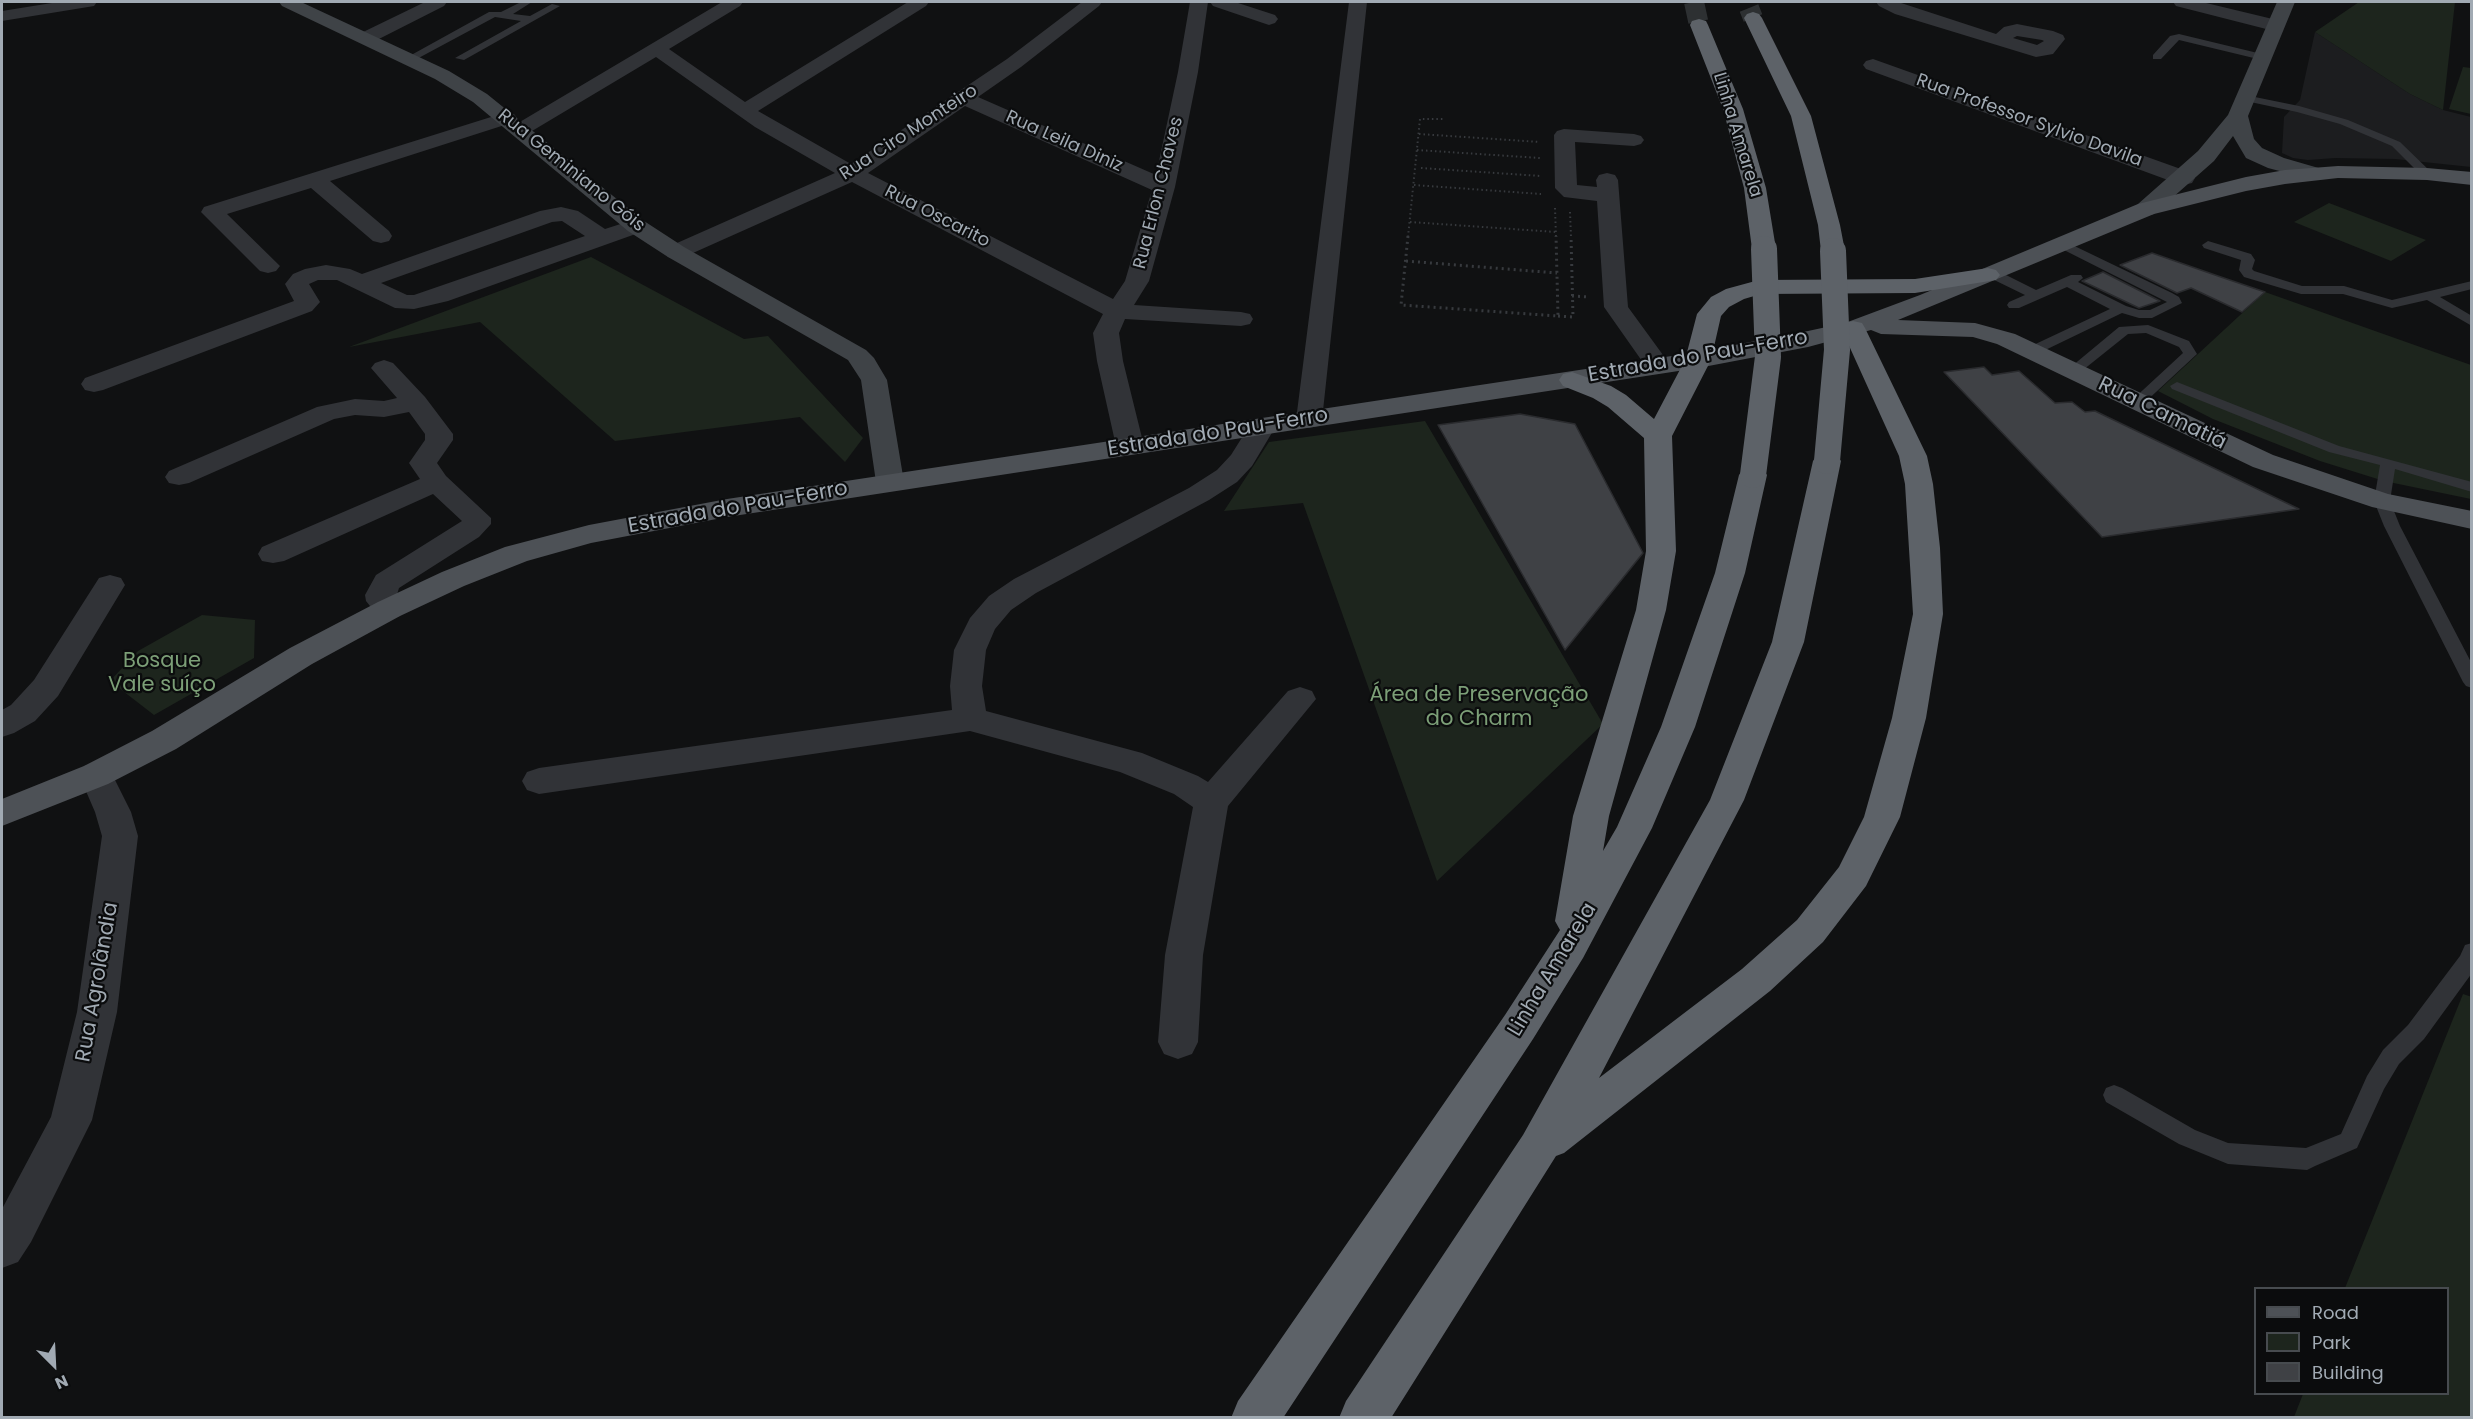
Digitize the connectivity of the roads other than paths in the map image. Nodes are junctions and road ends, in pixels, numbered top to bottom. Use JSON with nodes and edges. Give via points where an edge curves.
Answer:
{"nodes":[{"id":1,"x":88,"y":2,"type":"edge"},
{"id":2,"x":288,"y":2,"type":"edge"},
{"id":3,"x":438,"y":2,"type":"edge"},
{"id":4,"x":527,"y":2,"type":"edge"},
{"id":5,"x":734,"y":2,"type":"edge"},
{"id":6,"x":920,"y":2,"type":"edge"},
{"id":7,"x":1093,"y":2,"type":"edge"},
{"id":8,"x":1199,"y":2,"type":"edge"},
{"id":9,"x":1219,"y":2,"type":"edge"},
{"id":10,"x":1358,"y":2,"type":"edge"},
{"id":11,"x":1885,"y":2,"type":"edge"},
{"id":12,"x":2182,"y":2,"type":"edge"},
{"id":13,"x":2286,"y":2,"type":"edge"},
{"id":14,"x":555,"y":6,"type":"dead end"},
{"id":15,"x":1749,"y":9,"type":"tunnel mouth"},
{"id":16,"x":505,"y":15,"type":"junction"},
{"id":17,"x":2,"y":16,"type":"edge"},
{"id":18,"x":532,"y":19,"type":"junction"},
{"id":19,"x":1269,"y":19,"type":"dead end"},
{"id":20,"x":1699,"y":25,"type":"tunnel mouth"},
{"id":21,"x":2274,"y":25,"type":"junction"},
{"id":22,"x":366,"y":38,"type":"junction"},
{"id":23,"x":2000,"y":40,"type":"dead end"},
{"id":24,"x":657,"y":49,"type":"junction"},
{"id":25,"x":2157,"y":57,"type":"dead end"},
{"id":26,"x":2262,"y":57,"type":"junction"},
{"id":27,"x":460,"y":58,"type":"dead end"},
{"id":28,"x":409,"y":59,"type":"junction"},
{"id":29,"x":1873,"y":65,"type":"dead end"},
{"id":30,"x":964,"y":98,"type":"junction"},
{"id":31,"x":2242,"y":107,"type":"junction"},
{"id":32,"x":744,"y":111,"type":"junction"},
{"id":33,"x":514,"y":124,"type":"junction"},
{"id":34,"x":1633,"y":150,"type":"dead end"},
{"id":35,"x":853,"y":174,"type":"junction"},
{"id":36,"x":2314,"y":174,"type":"junction"},
{"id":37,"x":2427,"y":174,"type":"junction"},
{"id":38,"x":2184,"y":178,"type":"junction"},
{"id":39,"x":2472,"y":179,"type":"edge"},
{"id":40,"x":315,"y":180,"type":"junction"},
{"id":41,"x":1164,"y":187,"type":"junction"},
{"id":42,"x":2146,"y":209,"type":"junction"},
{"id":43,"x":636,"y":226,"type":"junction"},
{"id":44,"x":381,"y":236,"type":"dead end"},
{"id":45,"x":602,"y":238,"type":"junction"},
{"id":46,"x":2062,"y":244,"type":"junction"},
{"id":47,"x":2208,"y":245,"type":"dead end"},
{"id":48,"x":676,"y":252,"type":"junction"},
{"id":49,"x":268,"y":266,"type":"dead end"},
{"id":50,"x":1989,"y":274,"type":"junction"},
{"id":51,"x":362,"y":282,"type":"junction"},
{"id":52,"x":2472,"y":285,"type":"edge"},
{"id":53,"x":2035,"y":295,"type":"junction"},
{"id":54,"x":2430,"y":296,"type":"junction"},
{"id":55,"x":2116,"y":304,"type":"junction"},
{"id":56,"x":2014,"y":305,"type":"dead end"},
{"id":57,"x":1117,"y":311,"type":"junction"},
{"id":58,"x":1241,"y":319,"type":"dead end"},
{"id":59,"x":2472,"y":322,"type":"edge"},
{"id":60,"x":1853,"y":328,"type":"junction"},
{"id":61,"x":2006,"y":339,"type":"junction"},
{"id":62,"x":2032,"y":351,"type":"junction"},
{"id":63,"x":1698,"y":360,"type":"junction"},
{"id":64,"x":1658,"y":366,"type":"junction"},
{"id":65,"x":384,"y":368,"type":"dead end"},
{"id":66,"x":2073,"y":371,"type":"junction"},
{"id":67,"x":1572,"y":380,"type":"junction"},
{"id":68,"x":94,"y":384,"type":"dead end"},
{"id":69,"x":2177,"y":386,"type":"dead end"},
{"id":70,"x":2137,"y":402,"type":"junction"},
{"id":71,"x":416,"y":403,"type":"junction"},
{"id":72,"x":1309,"y":420,"type":"junction"},
{"id":73,"x":1263,"y":426,"type":"junction"},
{"id":74,"x":1658,"y":436,"type":"junction"},
{"id":75,"x":1130,"y":446,"type":"junction"},
{"id":76,"x":2388,"y":463,"type":"junction"},
{"id":77,"x":179,"y":477,"type":"dead end"},
{"id":78,"x":436,"y":482,"type":"junction"},
{"id":79,"x":890,"y":482,"type":"junction"},
{"id":80,"x":2472,"y":488,"type":"edge"},
{"id":81,"x":2382,"y":501,"type":"junction"},
{"id":82,"x":2472,"y":520,"type":"edge"},
{"id":83,"x":273,"y":555,"type":"dead end"},
{"id":84,"x":110,"y":585,"type":"dead end"},
{"id":85,"x":389,"y":609,"type":"junction"},
{"id":86,"x":2472,"y":682,"type":"edge"},
{"id":87,"x":1300,"y":699,"type":"dead end"},
{"id":88,"x":970,"y":719,"type":"junction"},
{"id":89,"x":2,"y":725,"type":"edge"},
{"id":90,"x":96,"y":776,"type":"junction"},
{"id":91,"x":539,"y":780,"type":"dead end"},
{"id":92,"x":1211,"y":802,"type":"junction"},
{"id":93,"x":2,"y":813,"type":"edge"},
{"id":94,"x":1570,"y":947,"type":"junction"},
{"id":95,"x":2472,"y":951,"type":"edge"},
{"id":96,"x":1178,"y":1042,"type":"dead end"},
{"id":97,"x":2114,"y":1095,"type":"dead end"},
{"id":98,"x":1538,"y":1149,"type":"junction"},
{"id":99,"x":2,"y":1247,"type":"edge"},
{"id":100,"x":1255,"y":1418,"type":"edge"},
{"id":101,"x":1363,"y":1418,"type":"edge"}],
"edges":[{"from":1,"to":17,"type":"street"},
{"from":2,"to":22,"type":"street","name":"Rua Geminiano Góis"},
{"from":3,"to":22,"type":"street"},
{"from":4,"to":16,"type":"lane"},
{"from":5,"to":24,"type":"street"},
{"from":6,"to":32,"type":"street"},
{"from":7,"to":30,"type":"street","name":"Rua Ciro Monteiro"},
{"from":8,"to":41,"type":"street","name":"Rua Erlon Chaves"},
{"from":9,"to":19,"type":"street"},
{"from":10,"to":72,"type":"street"},
{"from":11,"to":23,"type":"street"},
{"from":12,"to":21,"type":"street"},
{"from":13,"to":21,"type":"street"},
{"from":14,"to":18,"type":"lane"},
{"from":15,"to":98,"type":"highway","bridge":true,"via":[[1801,116],[1829,225],[1837,350],[1827,461],[1788,642],[1726,800]]},
{"from":16,"to":18,"type":"lane"},
{"from":16,"to":28,"type":"lane","via":[[490,15]]},
{"from":18,"to":27,"type":"lane"},
{"from":20,"to":94,"type":"highway","name":"Linha Amarela","bridge":true,"via":[[1733,109],[1755,188],[1764,249],[1768,357],[1753,475],[1730,573],[1678,727],[1635,828]]},
{"from":21,"to":26,"type":"street"},
{"from":22,"to":28,"type":"street","name":"Rua Geminiano Góis"},
{"from":24,"to":32,"type":"street","name":"Rua Oscarito"},
{"from":24,"to":33,"type":"street"},
{"from":25,"to":26,"type":"lane","via":[[2179,37]]},
{"from":26,"to":31,"type":"street"},
{"from":28,"to":33,"type":"street","name":"Rua Geminiano Góis","via":[[442,75]]},
{"from":29,"to":38,"type":"street","name":"Rua Professor Sylvio Davila"},
{"from":30,"to":35,"type":"street","name":"Rua Ciro Monteiro"},
{"from":30,"to":41,"type":"street","name":"Rua Leila Diniz"},
{"from":31,"to":36,"type":"street","via":[[2244,140],[2254,153]]},
{"from":31,"to":37,"type":"lane","via":[[2299,109],[2344,122],[2396,144]]},
{"from":31,"to":38,"type":"street","via":[[2222,139]]},
{"from":32,"to":35,"type":"street","name":"Rua Oscarito"},
{"from":33,"to":40,"type":"street"},
{"from":33,"to":43,"type":"street","name":"Rua Geminiano Góis"},
{"from":34,"to":64,"type":"street","via":[[1564,135],[1559,170],[1568,191],[1607,188],[1616,307]]},
{"from":35,"to":48,"type":"street","name":"Rua Ciro Monteiro"},
{"from":35,"to":57,"type":"street","name":"Rua Oscarito"},
{"from":36,"to":37,"type":"main road","name":"Estrada do Pau-Ferro"},
{"from":36,"to":42,"type":"main road","name":"Estrada do Pau-Ferro","via":[[2246,184]]},
{"from":37,"to":39,"type":"main road","name":"Estrada do Pau-Ferro"},
{"from":38,"to":42,"type":"street"},
{"from":40,"to":44,"type":"street"},
{"from":40,"to":49,"type":"street","via":[[212,212]]},
{"from":41,"to":57,"type":"street","name":"Rua Erlon Chaves","via":[[1137,281]]},
{"from":42,"to":46,"type":"main road","name":"Estrada do Pau-Ferro"},
{"from":43,"to":45,"type":"street"},
{"from":43,"to":48,"type":"street","name":"Rua Geminiano Góis"},
{"from":45,"to":51,"type":"street","via":[[414,302],[404,303]]},
{"from":45,"to":51,"type":"street","via":[[570,216],[548,216]]},
{"from":46,"to":50,"type":"main road","name":"Estrada do Pau-Ferro"},
{"from":46,"to":55,"type":"lane","via":[[2175,303],[2146,315]]},
{"from":47,"to":54,"type":"lane","via":[[2249,260],[2245,270],[2249,274],[2301,290],[2344,290],[2392,304]]},
{"from":48,"to":79,"type":"street","name":"Rua Geminiano Góis","via":[[865,363],[874,380]]},
{"from":50,"to":53,"type":"lane"},
{"from":50,"to":60,"type":"main road","name":"Estrada do Pau-Ferro"},
{"from":50,"to":61,"type":"main road","via":[[1972,302],[1976,314]]},
{"from":50,"to":63,"type":"highway","via":[[1915,286],[1796,285],[1735,294],[1709,314]]},
{"from":51,"to":68,"type":"street","via":[[342,274],[313,274],[297,284],[308,302],[303,306]]},
{"from":52,"to":54,"type":"lane"},
{"from":53,"to":55,"type":"lane","via":[[2072,280]]},
{"from":53,"to":56,"type":"lane"},
{"from":54,"to":59,"type":"lane"},
{"from":55,"to":62,"type":"lane"},
{"from":57,"to":58,"type":"street","name":"Rua Oscarito"},
{"from":57,"to":75,"type":"street","name":"Rua Erlon Chaves","via":[[1106,339]]},
{"from":60,"to":61,"type":"main road","name":"Rua Camatiá","via":[[1955,328]]},
{"from":60,"to":63,"type":"main road","name":"Estrada do Pau-Ferro"},
{"from":60,"to":98,"type":"highway","via":[[1913,456],[1925,548],[1928,614],[1909,718],[1882,817],[1853,876],[1810,931],[1756,980]]},
{"from":61,"to":62,"type":"main road","name":"Rua Camatiá"},
{"from":62,"to":66,"type":"main road","name":"Rua Camatiá"},
{"from":63,"to":64,"type":"main road","name":"Estrada do Pau-Ferro"},
{"from":63,"to":74,"type":"highway"},
{"from":64,"to":67,"type":"main road","name":"Estrada do Pau-Ferro"},
{"from":65,"to":71,"type":"street"},
{"from":66,"to":70,"type":"main road","name":"Rua Camatiá"},
{"from":66,"to":70,"type":"lane","via":[[2124,330],[2148,329],[2184,344],[2190,354]]},
{"from":67,"to":72,"type":"main road","name":"Estrada do Pau-Ferro"},
{"from":67,"to":74,"type":"highway","via":[[1610,396]]},
{"from":69,"to":76,"type":"lane","via":[[2334,449]]},
{"from":70,"to":81,"type":"main road","name":"Rua Camatiá","via":[[2263,461]]},
{"from":71,"to":77,"type":"street","via":[[326,413]]},
{"from":71,"to":78,"type":"street","via":[[439,434],[423,463]]},
{"from":72,"to":73,"type":"main road","name":"Estrada do Pau-Ferro"},
{"from":73,"to":75,"type":"main road","name":"Estrada do Pau-Ferro"},
{"from":73,"to":88,"type":"street","via":[[1227,476],[1000,603],[981,625],[970,650],[966,686]]},
{"from":74,"to":94,"type":"highway","via":[[1659,561],[1651,610],[1591,816]]},
{"from":75,"to":79,"type":"main road","name":"Estrada do Pau-Ferro"},
{"from":76,"to":80,"type":"lane"},
{"from":76,"to":81,"type":"lane"},
{"from":78,"to":83,"type":"street"},
{"from":78,"to":85,"type":"street","via":[[473,513],[476,524],[387,582],[380,595]]},
{"from":79,"to":85,"type":"main road","name":"Estrada do Pau-Ferro","via":[[589,534],[516,554]]},
{"from":81,"to":82,"type":"main road","name":"Rua Camatiá"},
{"from":81,"to":86,"type":"lane"},
{"from":84,"to":89,"type":"street","via":[[46,688],[23,713]]},
{"from":85,"to":90,"type":"main road","name":"Estrada do Pau-Ferro"},
{"from":87,"to":92,"type":"street"},
{"from":88,"to":91,"type":"street"},
{"from":88,"to":92,"type":"street","via":[[1130,762],[1186,784]]},
{"from":90,"to":93,"type":"main road","name":"Estrada do Pau-Ferro"},
{"from":90,"to":99,"type":"street","name":"Rua Agrolândia","via":[[120,836],[98,1012],[71,1120]]},
{"from":92,"to":96,"type":"street","via":[[1184,955]]},
{"from":94,"to":100,"type":"highway","name":"Linha Amarela"},
{"from":95,"to":97,"type":"lane","via":[[2416,1032],[2391,1057],[2349,1141],[2307,1159],[2228,1153],[2187,1137]]},
{"from":98,"to":101,"type":"highway"}]}
